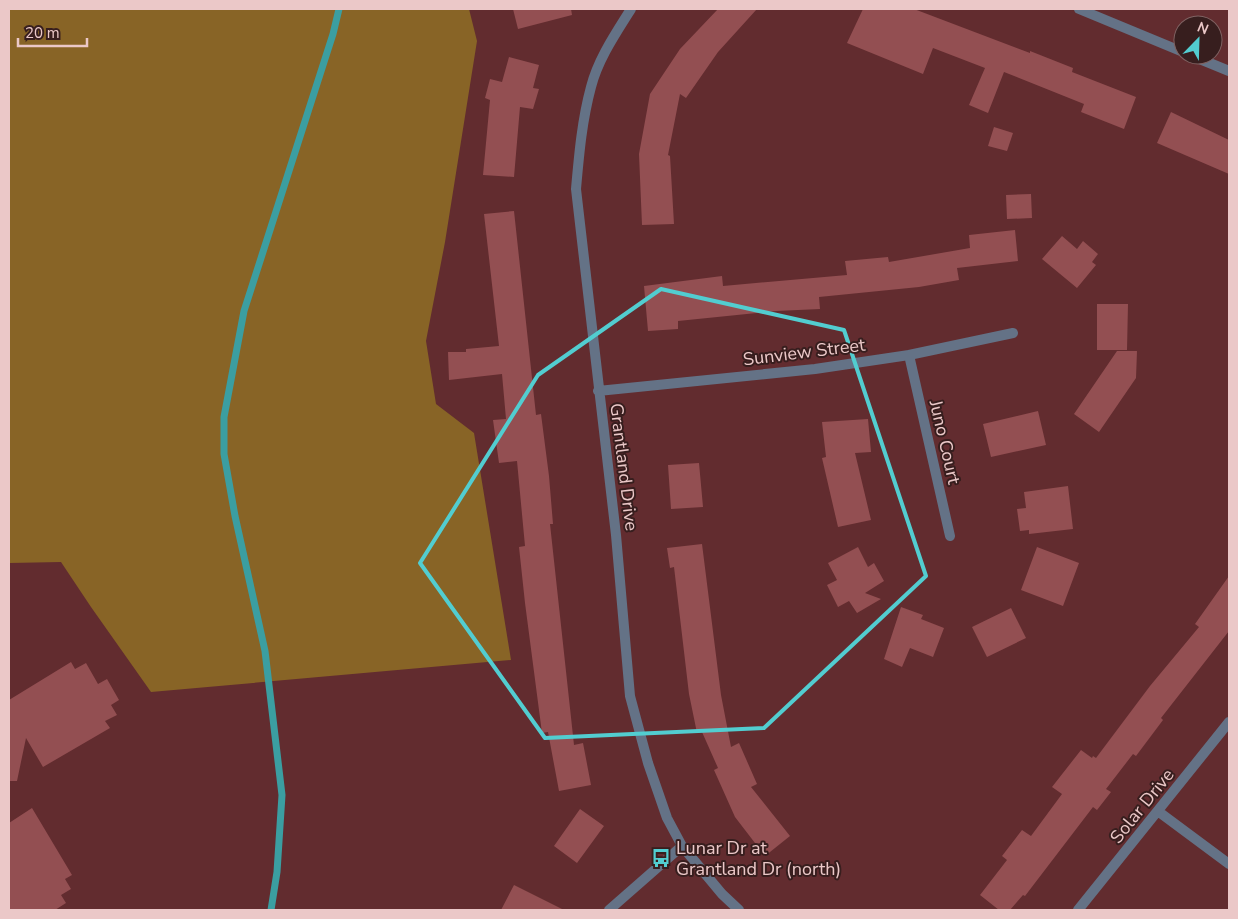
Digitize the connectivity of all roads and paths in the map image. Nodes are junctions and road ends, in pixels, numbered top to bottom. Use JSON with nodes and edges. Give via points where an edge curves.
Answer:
{"nodes":[{"id":1,"x":631,"y":9,"type":"edge"},
{"id":2,"x":1079,"y":9,"type":"edge"},
{"id":3,"x":1173,"y":48,"type":"edge"},
{"id":4,"x":1214,"y":65,"type":"edge"},
{"id":5,"x":1229,"y":71,"type":"edge"},
{"id":6,"x":1013,"y":333,"type":"dead end"},
{"id":7,"x":909,"y":355,"type":"junction"},
{"id":8,"x":598,"y":391,"type":"junction"},
{"id":9,"x":950,"y":536,"type":"dead end"},
{"id":10,"x":1229,"y":722,"type":"edge"},
{"id":11,"x":1159,"y":812,"type":"junction"},
{"id":12,"x":682,"y":846,"type":"junction"},
{"id":13,"x":1229,"y":864,"type":"edge"},
{"id":14,"x":609,"y":910,"type":"edge"},
{"id":15,"x":739,"y":910,"type":"edge"},
{"id":16,"x":1078,"y":910,"type":"edge"}],
"edges":[{"from":1,"to":8,"type":"street","name":"Grantland Drive","via":[[609,44],[591,85],[579,147],[576,189]]},
{"from":2,"to":3,"type":"street"},
{"from":4,"to":5,"type":"street"},
{"from":6,"to":7,"type":"street","name":"Sunview Street"},
{"from":7,"to":8,"type":"street","name":"Sunview Street","via":[[815,369]]},
{"from":7,"to":9,"type":"street","name":"Juno Court"},
{"from":8,"to":12,"type":"street","name":"Grantland Drive","via":[[616,535],[630,696],[667,818]]},
{"from":10,"to":11,"type":"street","name":"Solar Drive"},
{"from":11,"to":13,"type":"street"},
{"from":11,"to":16,"type":"street","name":"Solar Drive"},
{"from":12,"to":14,"type":"street"},
{"from":12,"to":15,"type":"street","name":"Grantland Drive"}]}
